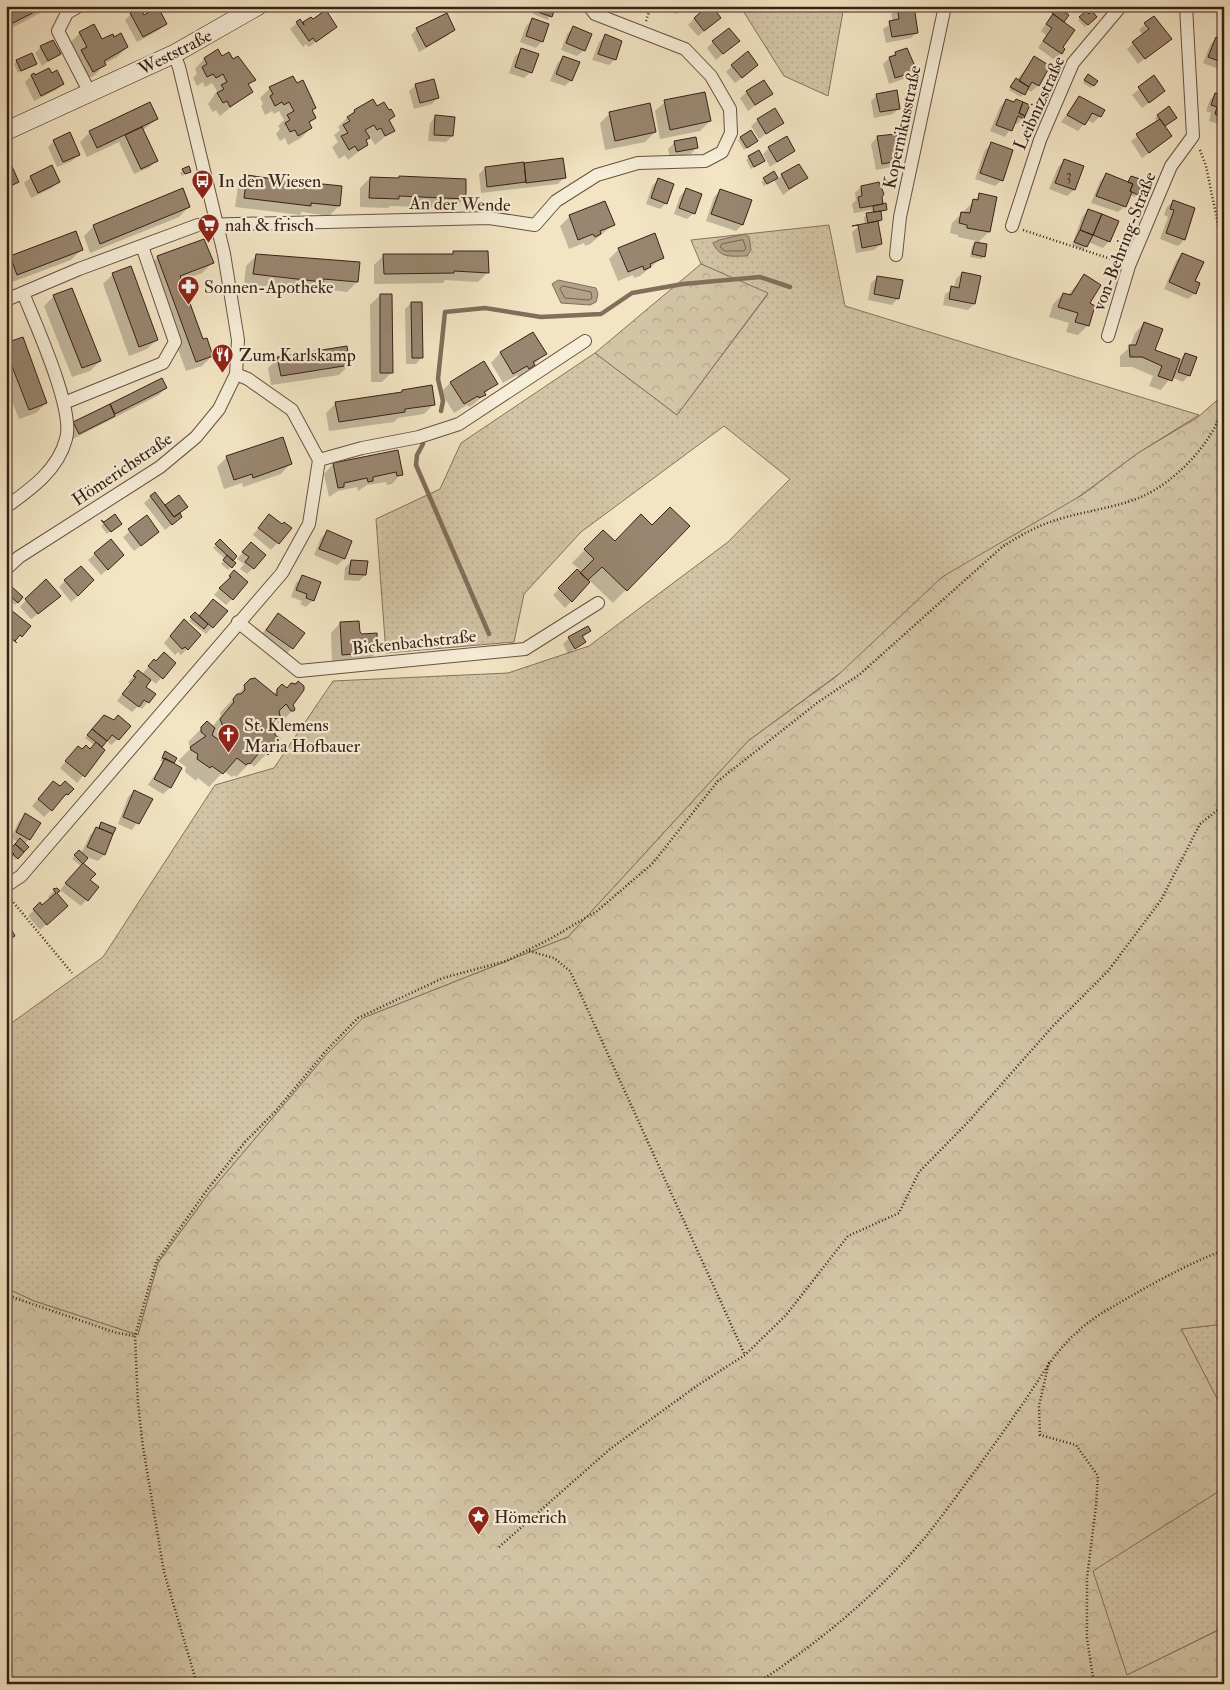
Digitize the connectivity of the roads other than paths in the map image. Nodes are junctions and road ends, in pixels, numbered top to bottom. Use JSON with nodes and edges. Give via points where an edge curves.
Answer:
{"nodes":[{"id":1,"x":79,"y":6,"type":"edge"},
{"id":2,"x":258,"y":6,"type":"edge"},
{"id":3,"x":589,"y":6,"type":"edge"},
{"id":4,"x":1121,"y":6,"type":"edge"},
{"id":5,"x":1186,"y":6,"type":"edge"},
{"id":6,"x":947,"y":7,"type":"edge"},
{"id":7,"x":174,"y":54,"type":"junction"},
{"id":8,"x":90,"y":93,"type":"junction"},
{"id":9,"x":6,"y":131,"type":"edge"},
{"id":10,"x":218,"y":224,"type":"junction"},
{"id":11,"x":1012,"y":226,"type":"road end"},
{"id":12,"x":142,"y":246,"type":"junction"},
{"id":13,"x":896,"y":255,"type":"dead end"},
{"id":14,"x":22,"y":293,"type":"junction"},
{"id":15,"x":6,"y":300,"type":"edge"},
{"id":16,"x":1108,"y":336,"type":"dead end"},
{"id":17,"x":585,"y":341,"type":"dead end"},
{"id":18,"x":236,"y":374,"type":"junction"},
{"id":19,"x":64,"y":403,"type":"junction"},
{"id":20,"x":319,"y":460,"type":"junction"},
{"id":21,"x":6,"y":507,"type":"edge"},
{"id":22,"x":6,"y":569,"type":"edge"},
{"id":23,"x":598,"y":603,"type":"dead end"},
{"id":24,"x":238,"y":622,"type":"junction"},
{"id":25,"x":6,"y":886,"type":"edge"}],
"edges":[{"from":1,"to":8,"type":"street","via":[[67,13],[58,31]]},
{"from":2,"to":7,"type":"main road","name":"Weststraße"},
{"from":3,"to":10,"type":"street","name":"An der Wende","via":[[595,14],[685,49],[711,76],[730,109],[731,133],[722,152],[705,161],[638,163],[597,175],[556,201],[535,224],[489,218]]},
{"from":4,"to":11,"type":"street","name":"Leibnizstraße","via":[[1074,63],[1040,140]]},
{"from":5,"to":16,"type":"street","name":"von-Behring-Straße","via":[[1193,136],[1171,166],[1129,266]]},
{"from":6,"to":13,"type":"street","name":"Kopernikusstraße","via":[[900,217]]},
{"from":7,"to":8,"type":"main road","name":"Weststraße"},
{"from":7,"to":10,"type":"street","name":"Hömerichstraße"},
{"from":8,"to":9,"type":"main road","name":"Weststraße"},
{"from":10,"to":12,"type":"street","via":[[198,225]]},
{"from":10,"to":18,"type":"street","name":"Hömerichstraße","via":[[238,340]]},
{"from":12,"to":14,"type":"street"},
{"from":12,"to":19,"type":"street","via":[[175,342],[164,363]]},
{"from":14,"to":15,"type":"street"},
{"from":14,"to":19,"type":"street"},
{"from":17,"to":20,"type":"street","via":[[459,424],[419,437]]},
{"from":18,"to":20,"type":"street","via":[[292,410]]},
{"from":18,"to":22,"type":"street","name":"Hömerichstraße","via":[[219,409],[196,437],[160,467],[19,557]]},
{"from":19,"to":21,"type":"street","via":[[67,437],[57,460],[36,486]]},
{"from":20,"to":24,"type":"street","via":[[309,524],[282,573]]},
{"from":23,"to":24,"type":"street","name":"Bickenbachstraße","via":[[525,648],[299,671]]},
{"from":24,"to":25,"type":"street","via":[[21,876]]}]}
